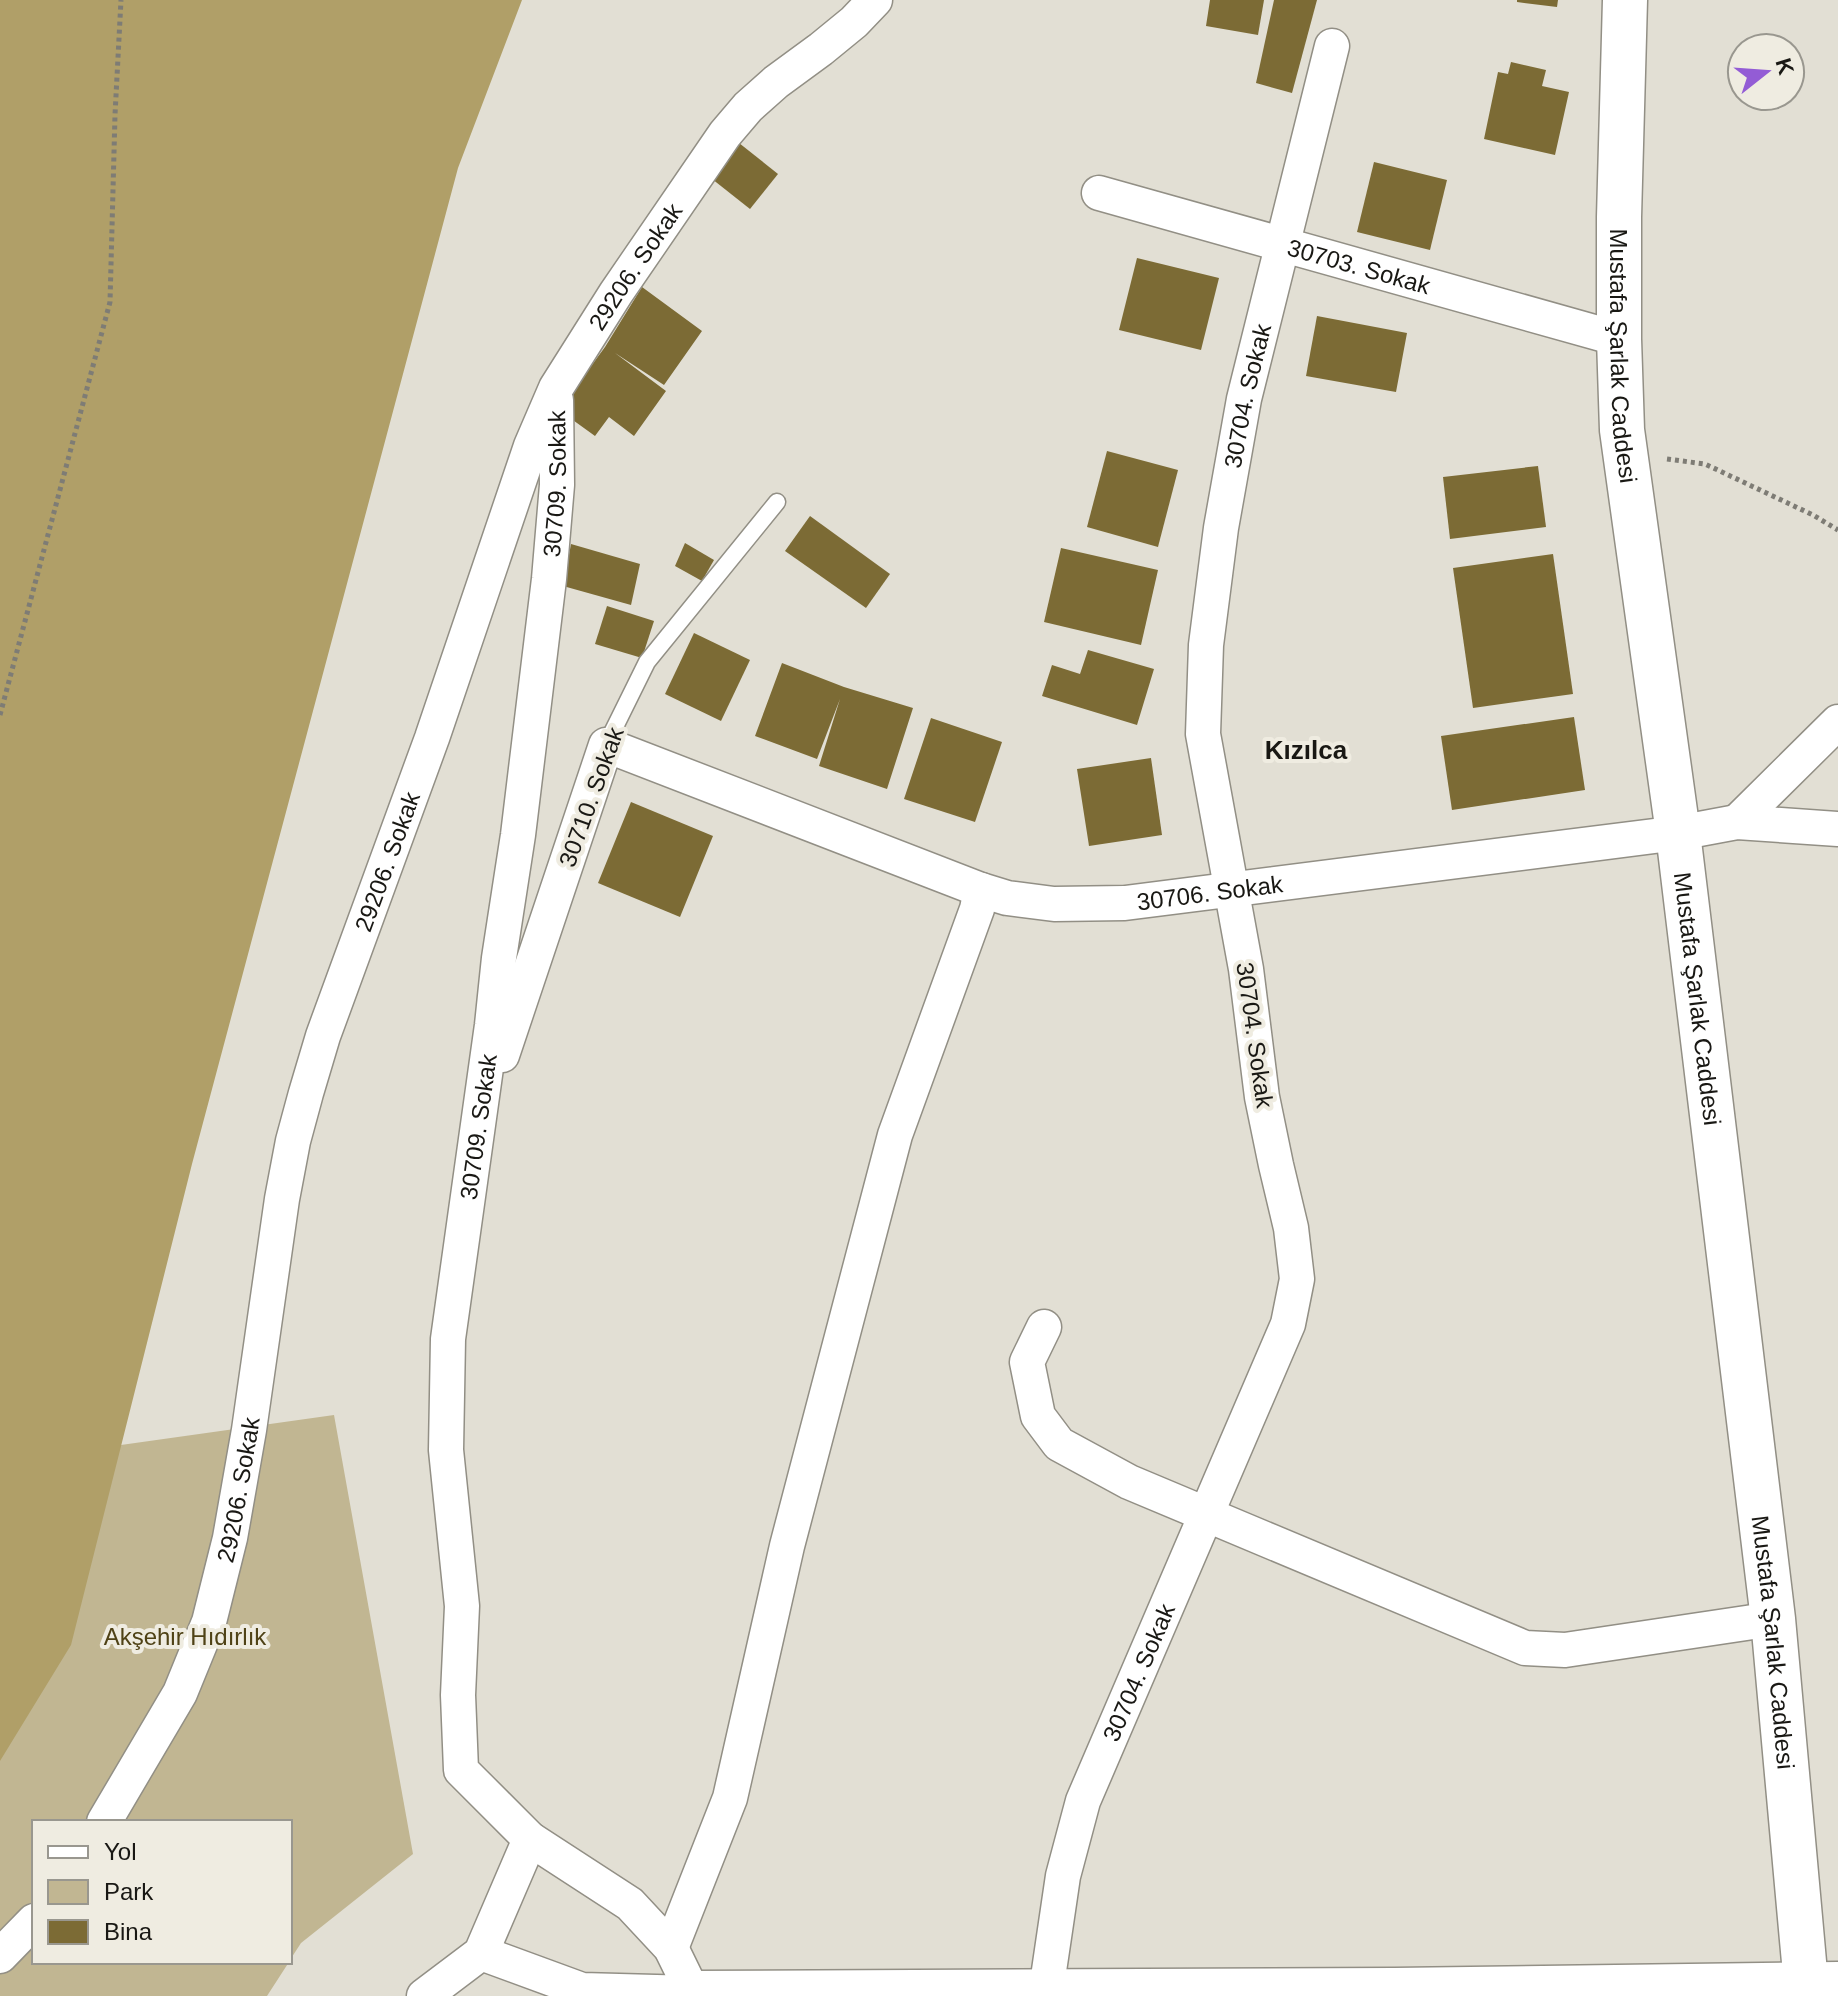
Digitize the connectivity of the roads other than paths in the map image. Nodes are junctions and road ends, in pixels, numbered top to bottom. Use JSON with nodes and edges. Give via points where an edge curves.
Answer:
{"nodes":[{"id":1,"x":875,"y":0,"type":"edge"},
{"id":2,"x":1625,"y":0,"type":"edge"},
{"id":3,"x":1332,"y":46,"type":"dead end"},
{"id":4,"x":1099,"y":193,"type":"dead end"},
{"id":5,"x":1281,"y":244,"type":"junction"},
{"id":6,"x":1619,"y":339,"type":"junction"},
{"id":7,"x":556,"y":388,"type":"junction"},
{"id":8,"x":777,"y":502,"type":"dead end"},
{"id":9,"x":1838,"y":722,"type":"edge"},
{"id":10,"x":606,"y":745,"type":"junction"},
{"id":11,"x":1737,"y":822,"type":"junction"},
{"id":12,"x":1838,"y":829,"type":"edge"},
{"id":13,"x":1678,"y":833,"type":"junction"},
{"id":14,"x":981,"y":890,"type":"junction"},
{"id":15,"x":1233,"y":890,"type":"junction"},
{"id":16,"x":477,"y":1131,"type":"junction"},
{"id":17,"x":1044,"y":1327,"type":"dead end"},
{"id":18,"x":1206,"y":1514,"type":"junction"},
{"id":19,"x":1773,"y":1619,"type":"junction"},
{"id":20,"x":105,"y":1820,"type":"edge"},
{"id":21,"x":530,"y":1839,"type":"junction"},
{"id":22,"x":32,"y":1923,"type":"edge"},
{"id":23,"x":671,"y":1948,"type":"junction"},
{"id":24,"x":481,"y":1953,"type":"junction"},
{"id":25,"x":0,"y":1956,"type":"edge"},
{"id":26,"x":1817,"y":1988,"type":"edge"},
{"id":27,"x":1046,"y":1991,"type":"junction"},
{"id":28,"x":1395,"y":1993,"type":"edge"},
{"id":29,"x":693,"y":1994,"type":"edge"},
{"id":30,"x":424,"y":1996,"type":"edge"}],
"edges":[{"from":1,"to":7,"type":"street","name":"29206. Sokak","via":[[757,99],[725,134]]},
{"from":2,"to":6,"type":"street","name":"Mustafa Şarlak Caddesi"},
{"from":3,"to":5,"type":"street","name":"30704. Sokak"},
{"from":4,"to":5,"type":"street","name":"30703. Sokak"},
{"from":5,"to":6,"type":"street","name":"30703. Sokak"},
{"from":5,"to":15,"type":"street","name":"30704. Sokak","via":[[1244,399],[1206,645],[1203,734]]},
{"from":6,"to":13,"type":"street","name":"Mustafa Şarlak Caddesi","via":[[1622,430]]},
{"from":7,"to":16,"type":"street","name":"30709. Sokak","via":[[557,485],[549,579]]},
{"from":7,"to":20,"type":"street","name":"29206. Sokak","via":[[531,446],[306,1093],[282,1199],[230,1538],[209,1622],[180,1693]]},
{"from":8,"to":10,"type":"lane","name":"30710. Sokak","via":[[647,662]]},
{"from":9,"to":11,"type":"street"},
{"from":10,"to":14,"type":"street","name":"30706. Sokak"},
{"from":10,"to":16,"type":"street","name":"30710. Sokak"},
{"from":11,"to":12,"type":"street","name":"30706. Sokak"},
{"from":11,"to":13,"type":"street","name":"30706. Sokak"},
{"from":13,"to":15,"type":"street","name":"30706. Sokak"},
{"from":13,"to":19,"type":"street","name":"Mustafa Şarlak Caddesi"},
{"from":14,"to":15,"type":"street","name":"30706. Sokak","via":[[1054,904],[1125,903]]},
{"from":14,"to":23,"type":"street","via":[[895,1135],[787,1546],[730,1798]]},
{"from":15,"to":18,"type":"street","name":"30704. Sokak","via":[[1262,1097],[1297,1279],[1288,1324]]},
{"from":16,"to":21,"type":"street","name":"30709. Sokak","via":[[448,1339],[446,1450],[462,1606],[461,1770]]},
{"from":17,"to":18,"type":"street","via":[[1027,1362],[1038,1416],[1059,1444],[1129,1482]]},
{"from":18,"to":19,"type":"street","via":[[1525,1648],[1565,1650]]},
{"from":18,"to":27,"type":"street","name":"30704. Sokak","via":[[1083,1801],[1063,1876]]},
{"from":19,"to":26,"type":"street","name":"Mustafa Şarlak Caddesi"},
{"from":21,"to":23,"type":"street","name":"30709. Sokak","via":[[630,1904]]},
{"from":21,"to":24,"type":"street"},
{"from":22,"to":25,"type":"street"},
{"from":23,"to":29,"type":"street","name":"30709. Sokak"},
{"from":24,"to":29,"type":"street","via":[[582,1990]]},
{"from":24,"to":30,"type":"street"},
{"from":26,"to":28,"type":"street"},
{"from":27,"to":28,"type":"street"},
{"from":27,"to":29,"type":"street"}]}
